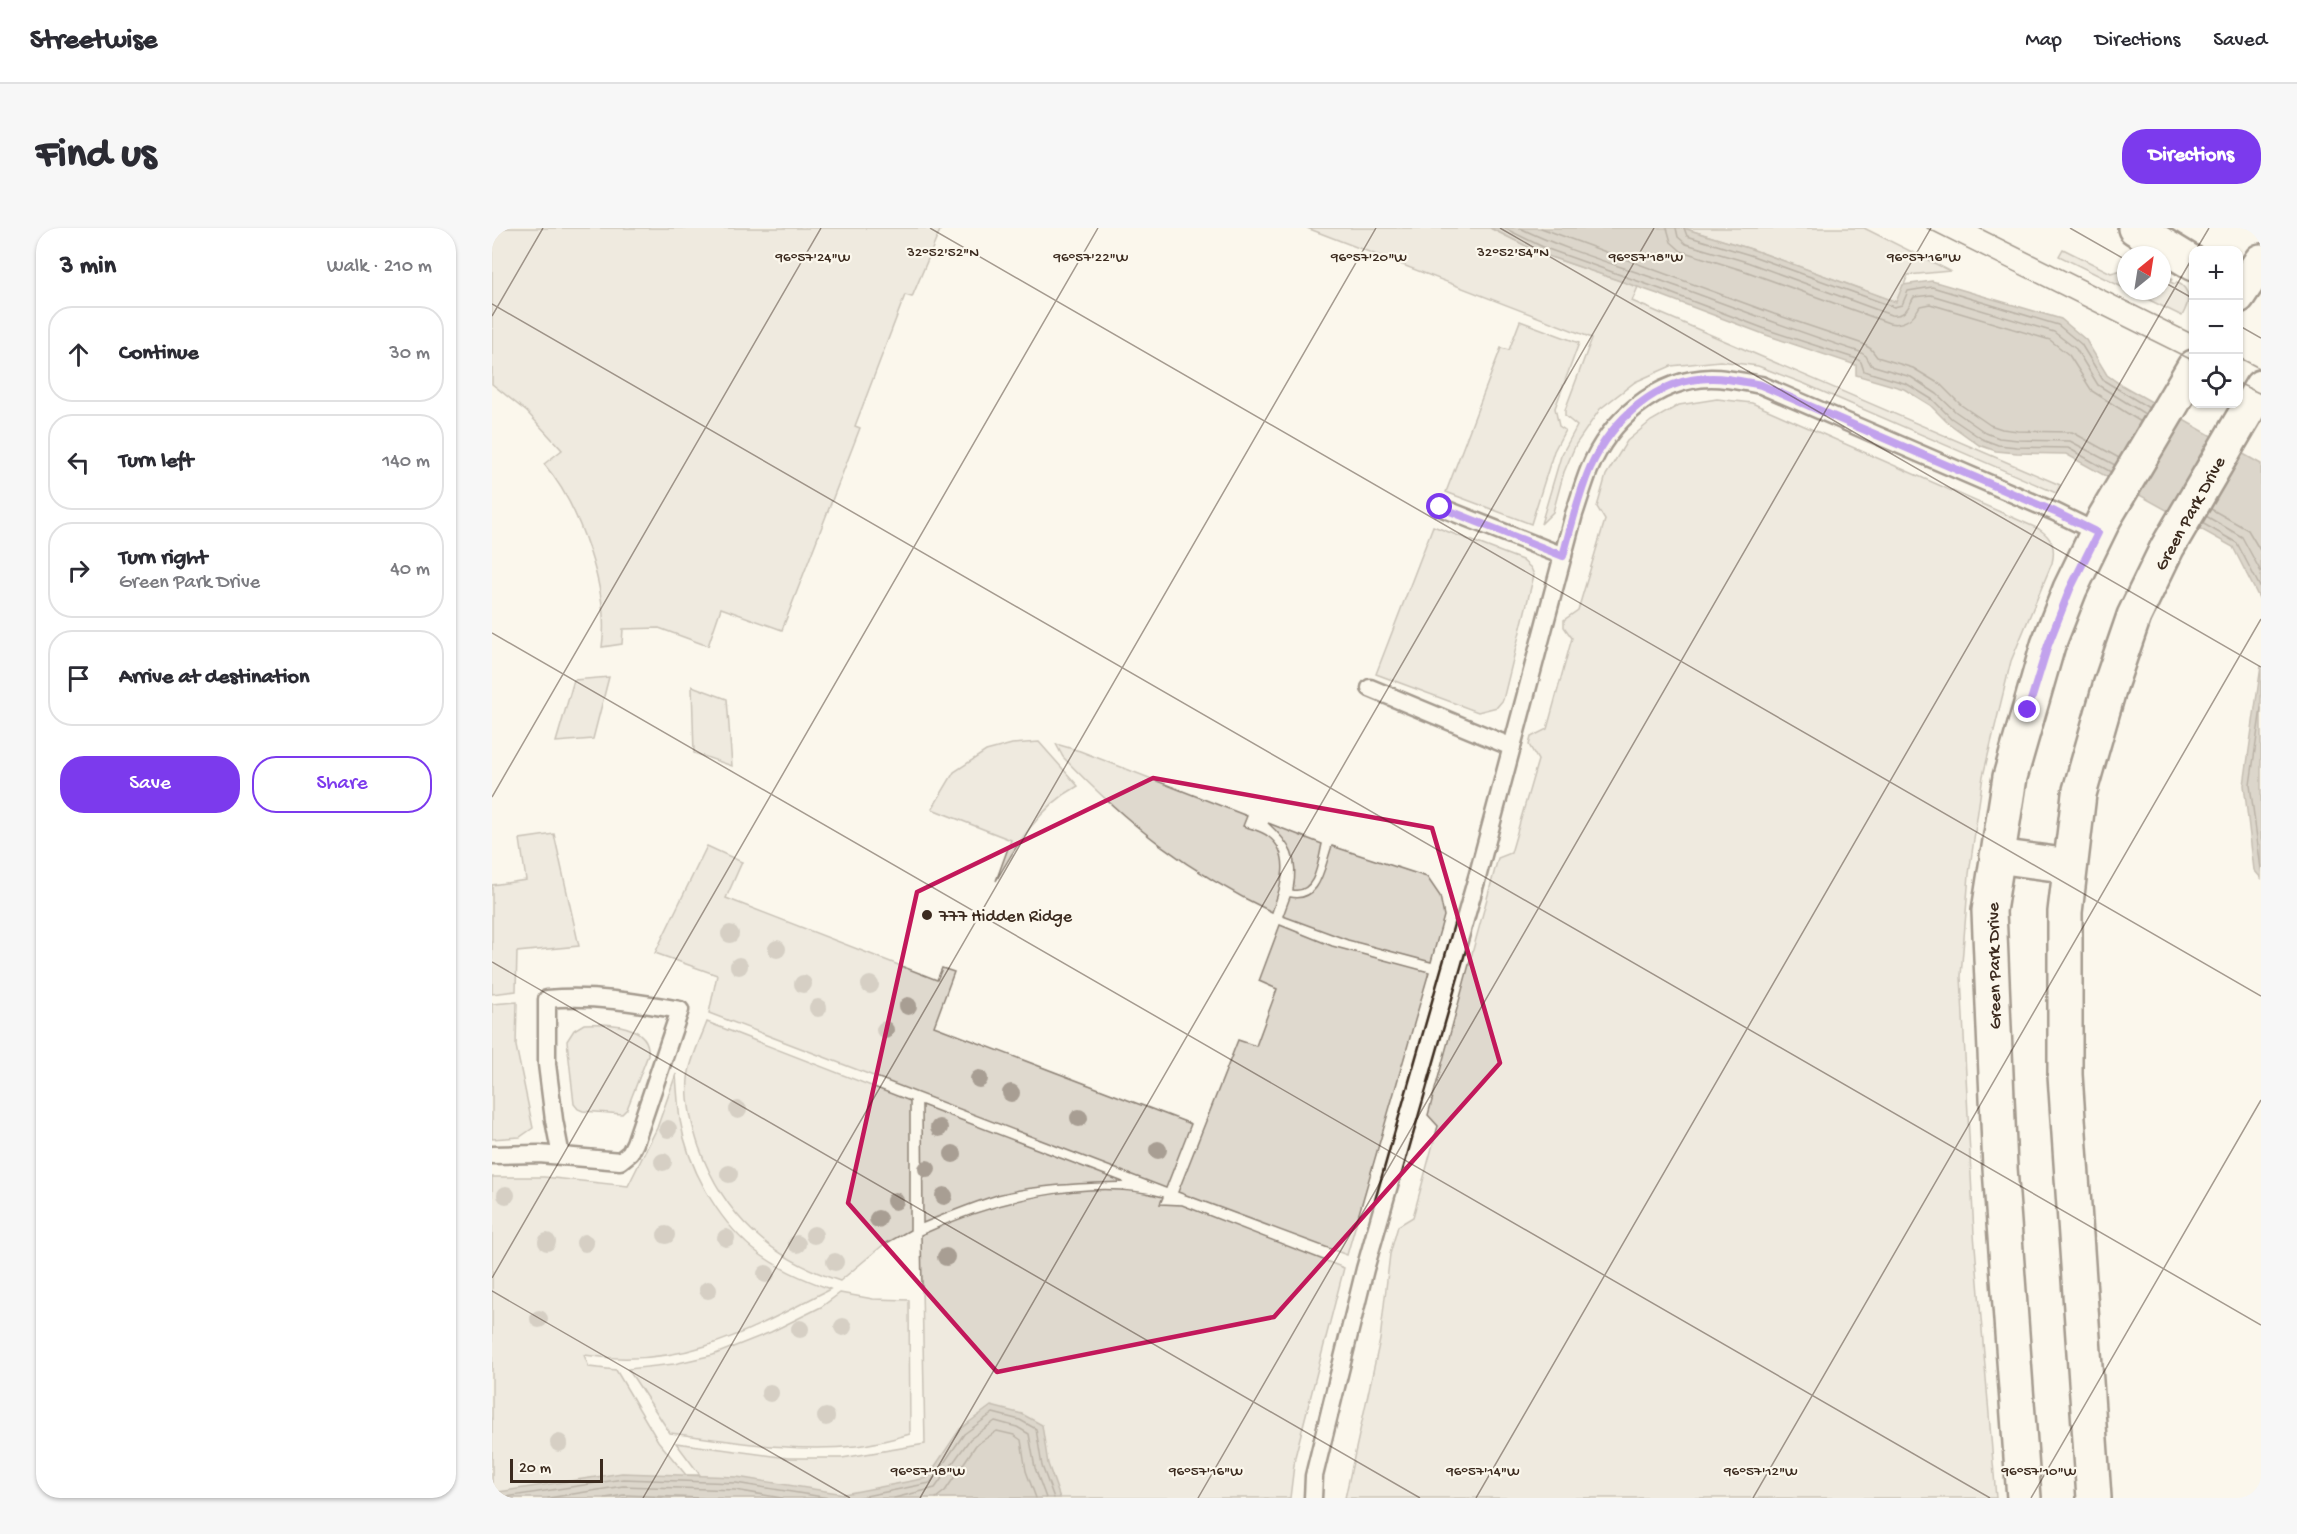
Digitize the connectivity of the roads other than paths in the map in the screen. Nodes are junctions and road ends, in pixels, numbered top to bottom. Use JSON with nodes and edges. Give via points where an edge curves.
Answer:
{"nodes":[{"id":1,"x":2135,"y":228,"type":"edge"},
{"id":2,"x":2261,"y":261,"type":"edge"},
{"id":3,"x":2189,"y":262,"type":"edge"},
{"id":4,"x":2245,"y":295,"type":"edge"},
{"id":5,"x":2189,"y":375,"type":"edge"},
{"id":6,"x":2261,"y":387,"type":"edge"},
{"id":7,"x":1440,"y":507,"type":"dead end"},
{"id":8,"x":2102,"y":525,"type":"junction"},
{"id":9,"x":1563,"y":556,"type":"junction"},
{"id":10,"x":1370,"y":688,"type":"dead end"},
{"id":11,"x":1512,"y":747,"type":"junction"},
{"id":12,"x":1997,"y":856,"type":"junction"},
{"id":13,"x":2070,"y":866,"type":"junction"},
{"id":14,"x":492,"y":1155,"type":"edge"},
{"id":15,"x":561,"y":1156,"type":"junction"},
{"id":16,"x":1313,"y":1498,"type":"edge"},
{"id":17,"x":2025,"y":1498,"type":"edge"},
{"id":18,"x":2094,"y":1498,"type":"edge"}],
"edges":[{"from":1,"to":3,"type":"street"},
{"from":2,"to":4,"type":"street"},
{"from":5,"to":8,"type":"street","name":"Green Park Drive"},
{"from":6,"to":13,"type":"street","name":"Green Park Drive","via":[[2167,548],[2134,616],[2079,794]]},
{"from":7,"to":9,"type":"lane"},
{"from":8,"to":9,"type":"lane","via":[[2055,512],[1761,385],[1710,378],[1665,388],[1623,418],[1590,469]]},
{"from":8,"to":12,"type":"street","name":"Green Park Drive","via":[[2048,645],[2010,777]]},
{"from":9,"to":11,"type":"lane"},
{"from":10,"to":11,"type":"lane"},
{"from":11,"to":16,"type":"lane","via":[[1365,1269],[1314,1476]]},
{"from":12,"to":13,"type":"street"},
{"from":12,"to":17,"type":"street","name":"Green Park Drive","via":[[1989,923],[2000,1168]]},
{"from":13,"to":18,"type":"street","name":"Green Park Drive","via":[[2065,912],[2065,1075]]},
{"from":14,"to":15,"type":"lane"},
{"from":15,"to":15,"type":"lane","via":[[620,1161],[630,1153],[680,1010],[624,999],[548,999],[547,1064]]}]}
